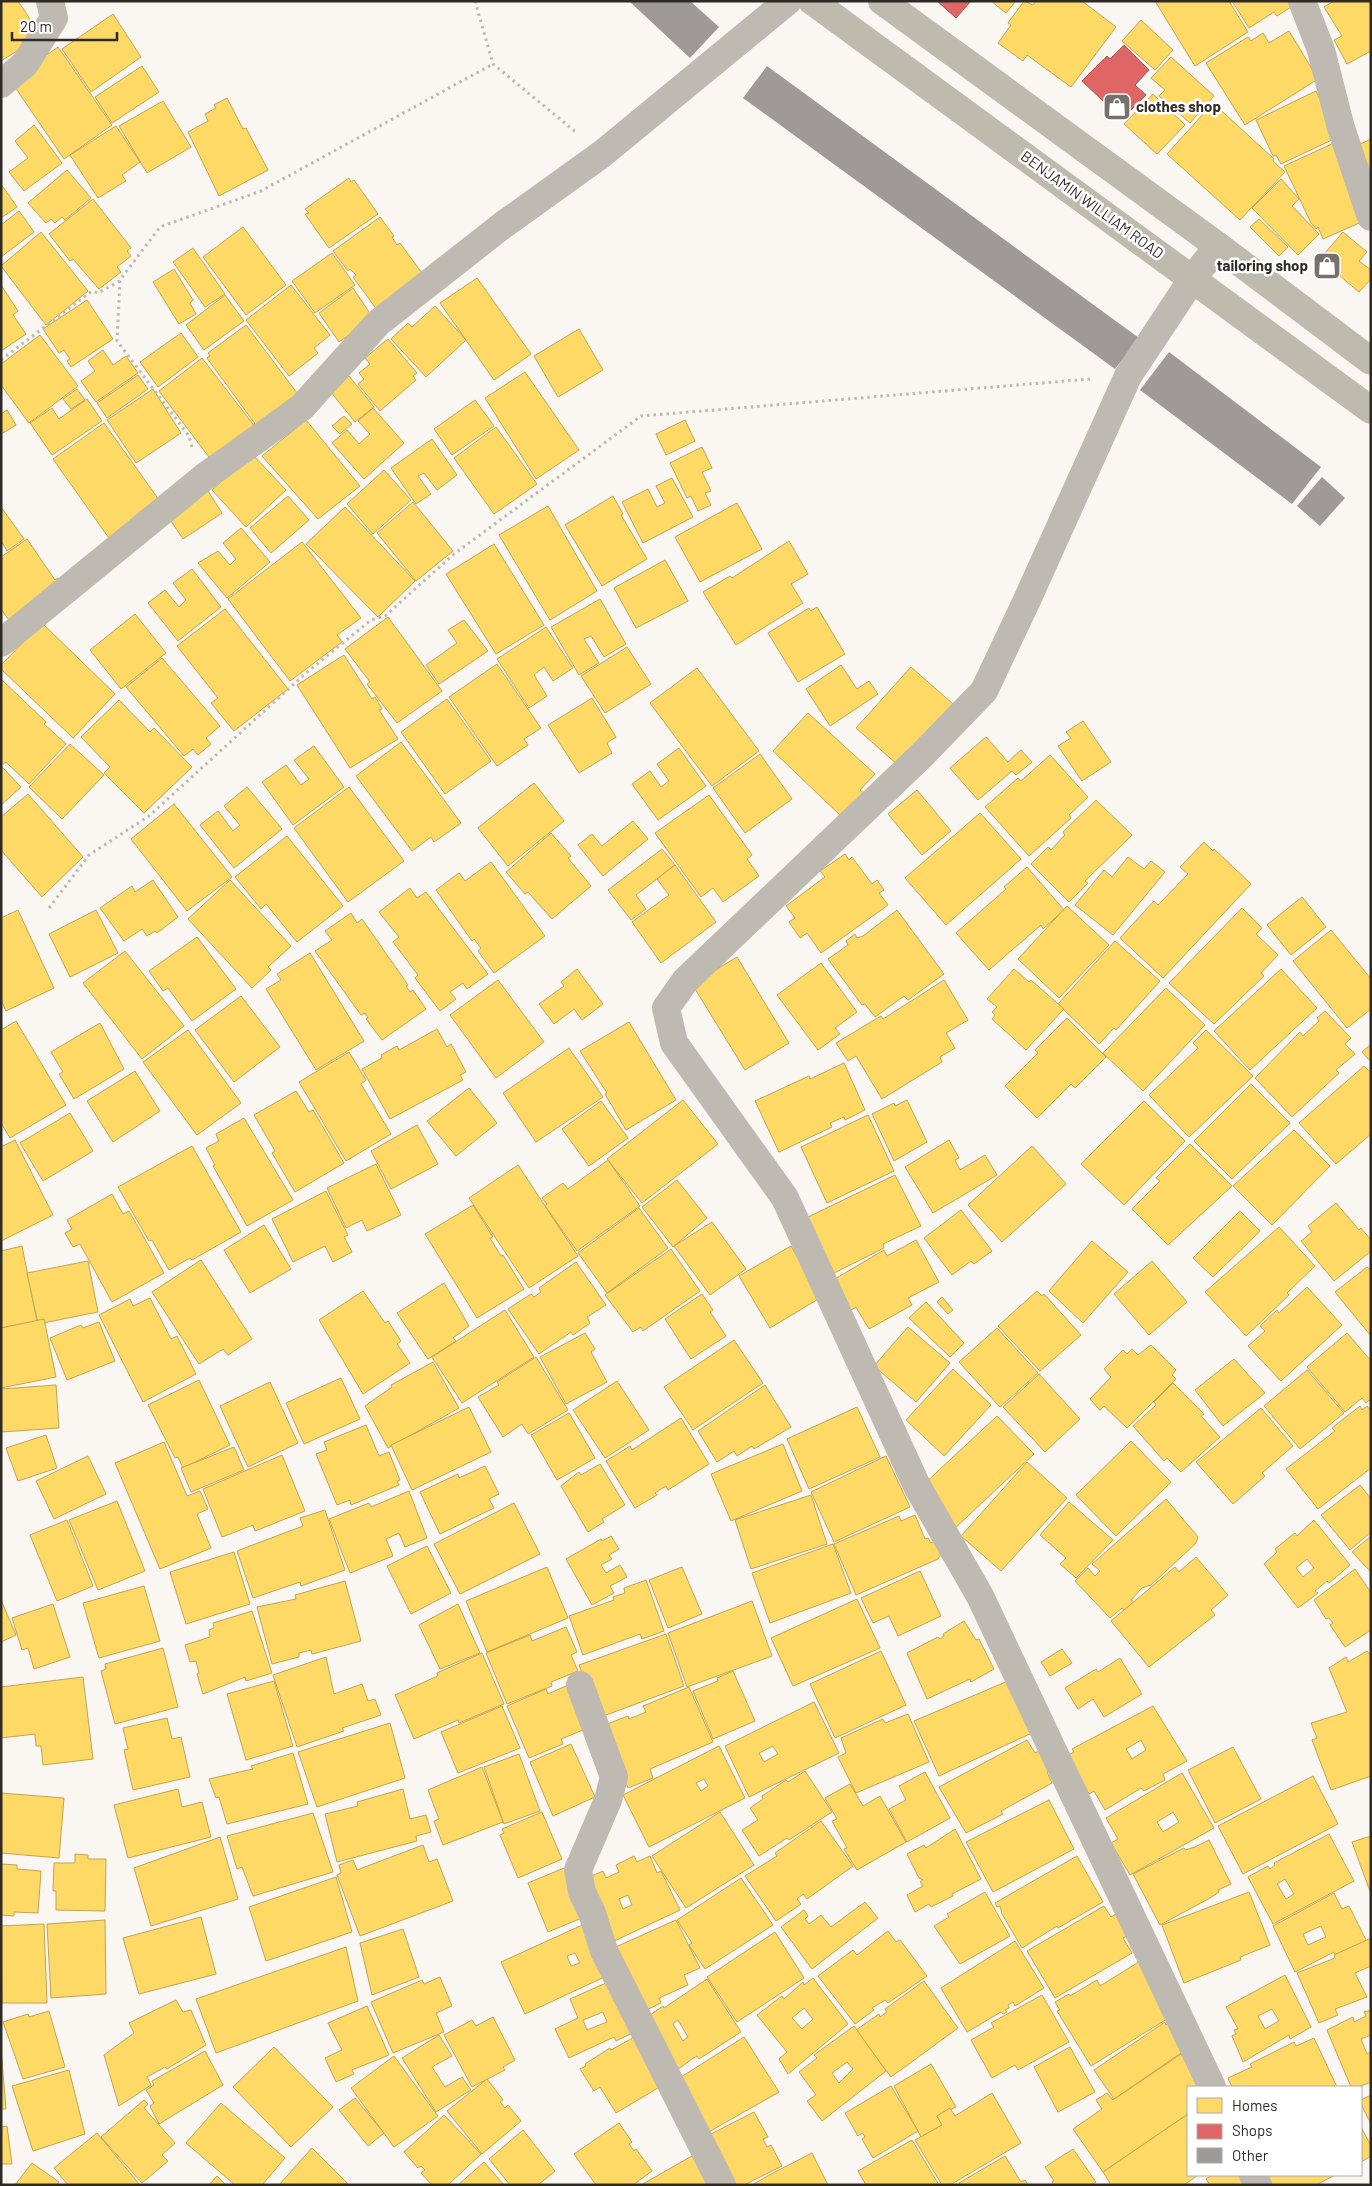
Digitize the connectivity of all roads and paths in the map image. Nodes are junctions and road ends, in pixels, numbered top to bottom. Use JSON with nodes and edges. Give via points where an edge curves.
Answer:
{"nodes":[{"id":1,"x":50,"y":1,"type":"edge"},
{"id":2,"x":475,"y":1,"type":"edge"},
{"id":3,"x":788,"y":1,"type":"edge"},
{"id":4,"x":812,"y":1,"type":"edge"},
{"id":5,"x":882,"y":1,"type":"edge"},
{"id":6,"x":1302,"y":1,"type":"edge"},
{"id":7,"x":493,"y":64,"type":"junction"},
{"id":8,"x":1,"y":84,"type":"edge"},
{"id":9,"x":602,"y":154,"type":"junction"},
{"id":10,"x":1371,"y":216,"type":"edge"},
{"id":11,"x":1218,"y":246,"type":"junction"},
{"id":12,"x":1193,"y":278,"type":"junction"},
{"id":13,"x":120,"y":280,"type":"junction"},
{"id":14,"x":1,"y":360,"type":"edge"},
{"id":15,"x":1371,"y":361,"type":"edge"},
{"id":16,"x":1128,"y":376,"type":"junction"},
{"id":17,"x":1371,"y":410,"type":"edge"},
{"id":18,"x":203,"y":478,"type":"junction"},
{"id":19,"x":1,"y":643,"type":"edge"},
{"id":20,"x":49,"y":908,"type":"dead end"},
{"id":21,"x":580,"y":1685,"type":"dead end"},
{"id":22,"x":1212,"y":2086,"type":"edge"},
{"id":23,"x":722,"y":2185,"type":"edge"}],
"edges":[{"from":1,"to":8,"type":"street","via":[[54,18],[25,64]]},
{"from":2,"to":7,"type":"path"},
{"from":3,"to":9,"type":"street"},
{"from":4,"to":12,"type":"main road","name":"BENJAMIN WILLIAM ROAD"},
{"from":5,"to":11,"type":"main road"},
{"from":6,"to":10,"type":"street","via":[[1321,50],[1341,128]]},
{"from":7,"to":9,"type":"path"},
{"from":7,"to":13,"type":"path","via":[[261,191],[160,227]]},
{"from":9,"to":18,"type":"street","via":[[503,225],[378,323],[302,407]]},
{"from":11,"to":12,"type":"street"},
{"from":11,"to":15,"type":"main road"},
{"from":12,"to":16,"type":"street"},
{"from":12,"to":17,"type":"main road","name":"BENJAMIN WILLIAM ROAD"},
{"from":13,"to":14,"type":"path","via":[[98,293],[92,290]]},
{"from":13,"to":18,"type":"path","via":[[117,341],[188,436]]},
{"from":16,"to":20,"type":"path","via":[[641,416],[454,554],[385,616],[371,620],[306,673],[149,816],[89,855]]},
{"from":16,"to":22,"type":"street","via":[[984,691],[685,981],[666,1008],[674,1043],[786,1198],[916,1486],[980,1596]]},
{"from":18,"to":19,"type":"street"},
{"from":21,"to":23,"type":"street","via":[[614,1777],[608,1800],[578,1870],[582,1892],[608,1959]]}]}
